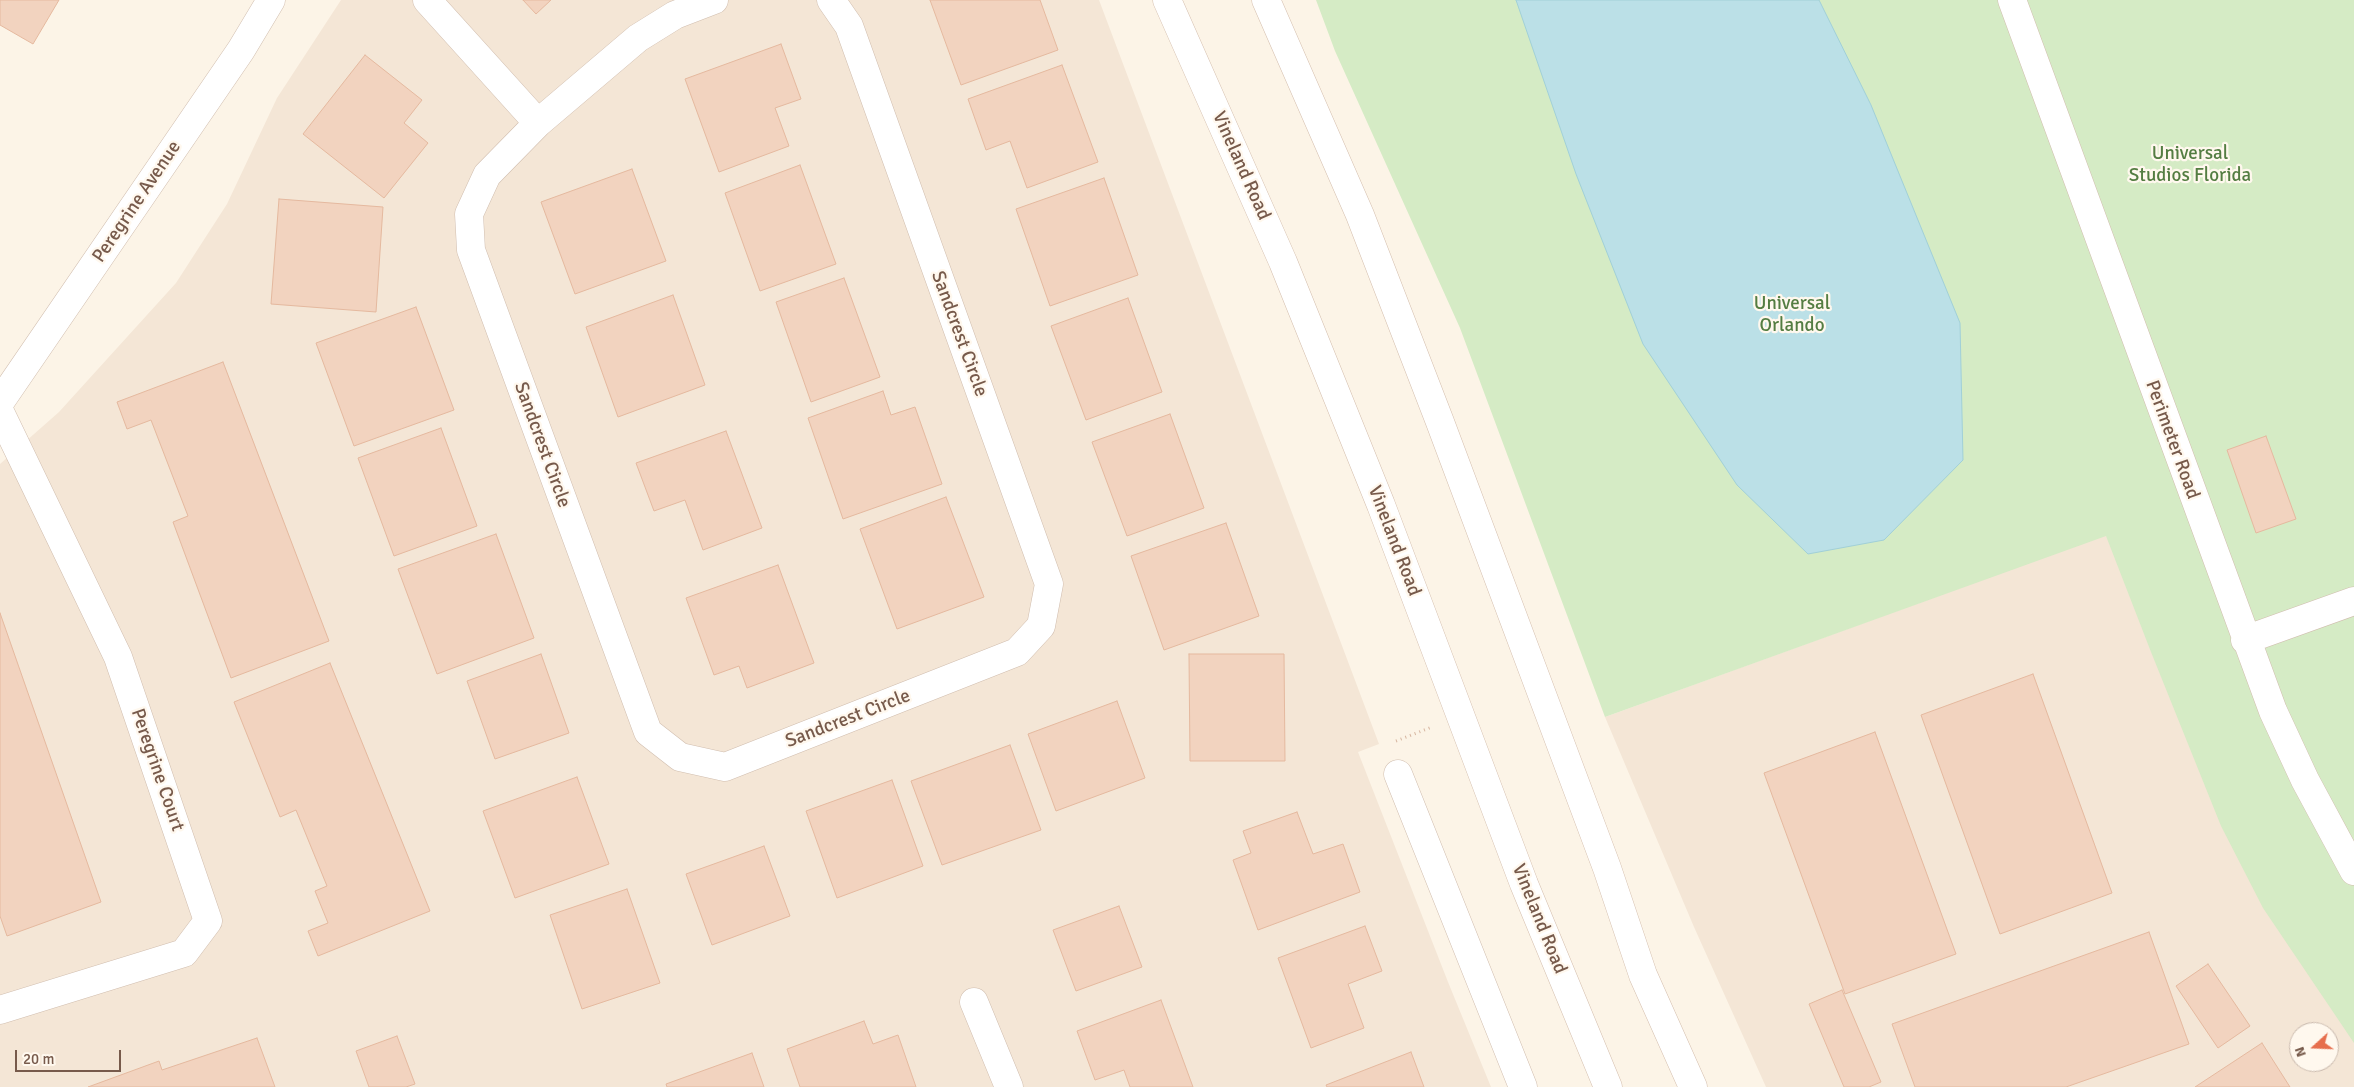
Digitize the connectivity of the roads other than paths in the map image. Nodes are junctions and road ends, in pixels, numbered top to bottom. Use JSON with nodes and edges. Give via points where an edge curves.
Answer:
{"nodes":[{"id":1,"x":271,"y":0,"type":"edge"},
{"id":2,"x":427,"y":0,"type":"edge"},
{"id":3,"x":714,"y":0,"type":"edge"},
{"id":4,"x":830,"y":0,"type":"edge"},
{"id":5,"x":1167,"y":0,"type":"edge"},
{"id":6,"x":1266,"y":0,"type":"edge"},
{"id":7,"x":2012,"y":0,"type":"edge"},
{"id":8,"x":538,"y":123,"type":"junction"},
{"id":9,"x":0,"y":402,"type":"edge"},
{"id":10,"x":0,"y":412,"type":"edge"},
{"id":11,"x":2354,"y":601,"type":"edge"},
{"id":12,"x":2245,"y":640,"type":"junction"},
{"id":13,"x":1398,"y":774,"type":"road end"},
{"id":14,"x":2354,"y":871,"type":"edge"},
{"id":15,"x":974,"y":1002,"type":"dead end"},
{"id":16,"x":0,"y":1010,"type":"edge"},
{"id":17,"x":1009,"y":1087,"type":"edge"},
{"id":18,"x":1523,"y":1087,"type":"edge"},
{"id":19,"x":1608,"y":1087,"type":"edge"},
{"id":20,"x":1693,"y":1087,"type":"edge"}],
"edges":[{"from":1,"to":9,"type":"street","name":"Peregrine Avenue","via":[[241,50]]},
{"from":2,"to":8,"type":"street"},
{"from":3,"to":8,"type":"street","name":"Sandcrest Circle","via":[[675,15],[638,38]]},
{"from":4,"to":8,"type":"street","name":"Sandcrest Circle","via":[[849,26],[1048,584],[1041,626],[1017,652],[725,767],[680,757],[648,732],[471,250],[469,214],[487,175]]},
{"from":5,"to":19,"type":"street","name":"Vineland Road","via":[[1286,271],[1381,505],[1524,884]]},
{"from":6,"to":20,"type":"street","via":[[1360,215],[1607,868],[1643,975]]},
{"from":7,"to":12,"type":"street","name":"Perimeter Road"},
{"from":10,"to":16,"type":"street","name":"Peregrine Court","via":[[118,657],[208,921],[184,953]]},
{"from":11,"to":12,"type":"street"},
{"from":12,"to":14,"type":"street","name":"Perimeter Road","via":[[2305,780]]},
{"from":13,"to":18,"type":"street"},
{"from":15,"to":17,"type":"street"}]}
